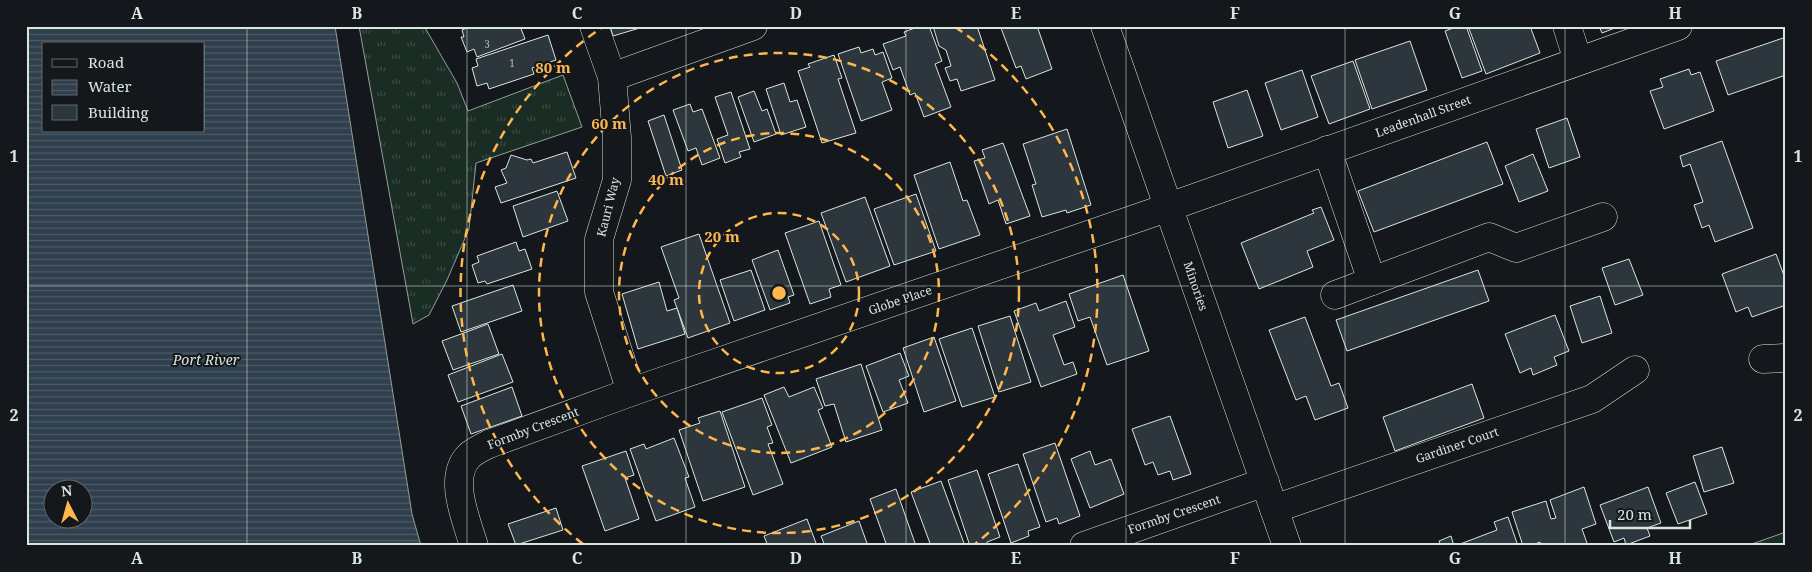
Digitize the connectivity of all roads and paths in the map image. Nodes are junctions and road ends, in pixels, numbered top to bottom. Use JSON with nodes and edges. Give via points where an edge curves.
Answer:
{"nodes":[{"id":1,"x":594,"y":26,"type":"edge"},
{"id":2,"x":752,"y":26,"type":"edge"},
{"id":3,"x":1105,"y":26,"type":"edge"},
{"id":4,"x":1567,"y":26,"type":"edge"},
{"id":5,"x":1678,"y":26,"type":"edge"},
{"id":6,"x":1578,"y":61,"type":"junction"},
{"id":7,"x":612,"y":77,"type":"junction"},
{"id":8,"x":1328,"y":150,"type":"junction"},
{"id":9,"x":1168,"y":207,"type":"junction"},
{"id":10,"x":1603,"y":217,"type":"dead end"},
{"id":11,"x":1372,"y":281,"type":"junction"},
{"id":12,"x":1335,"y":296,"type":"dead end"},
{"id":13,"x":1635,"y":370,"type":"dead end"},
{"id":14,"x":631,"y":392,"type":"junction"},
{"id":15,"x":1265,"y":482,"type":"junction"},
{"id":16,"x":1274,"y":508,"type":"junction"},
{"id":17,"x":474,"y":546,"type":"edge"},
{"id":18,"x":1084,"y":546,"type":"edge"},
{"id":19,"x":1287,"y":546,"type":"edge"}],
"edges":[{"from":1,"to":7,"type":"street","name":"Kauri Way"},
{"from":2,"to":7,"type":"street"},
{"from":3,"to":9,"type":"street","name":"Minories"},
{"from":4,"to":6,"type":"street"},
{"from":5,"to":6,"type":"street","name":"Leadenhall Street"},
{"from":6,"to":8,"type":"street","name":"Leadenhall Street"},
{"from":7,"to":14,"type":"street","name":"Kauri Way","via":[[617,180],[599,239],[599,292]]},
{"from":8,"to":9,"type":"street","name":"Leadenhall Street"},
{"from":8,"to":11,"type":"street"},
{"from":9,"to":14,"type":"street","name":"Globe Place"},
{"from":9,"to":15,"type":"street","name":"Minories"},
{"from":10,"to":11,"type":"street","via":[[1516,248],[1489,237]]},
{"from":11,"to":12,"type":"street"},
{"from":13,"to":16,"type":"street","name":"Gardiner Court","via":[[1592,399]]},
{"from":14,"to":17,"type":"street","name":"Formby Crescent","via":[[489,444],[468,456],[459,473],[459,494]]},
{"from":15,"to":16,"type":"street","name":"Minories"},
{"from":15,"to":18,"type":"street","name":"Formby Crescent"},
{"from":16,"to":19,"type":"street","name":"Minories"}]}
